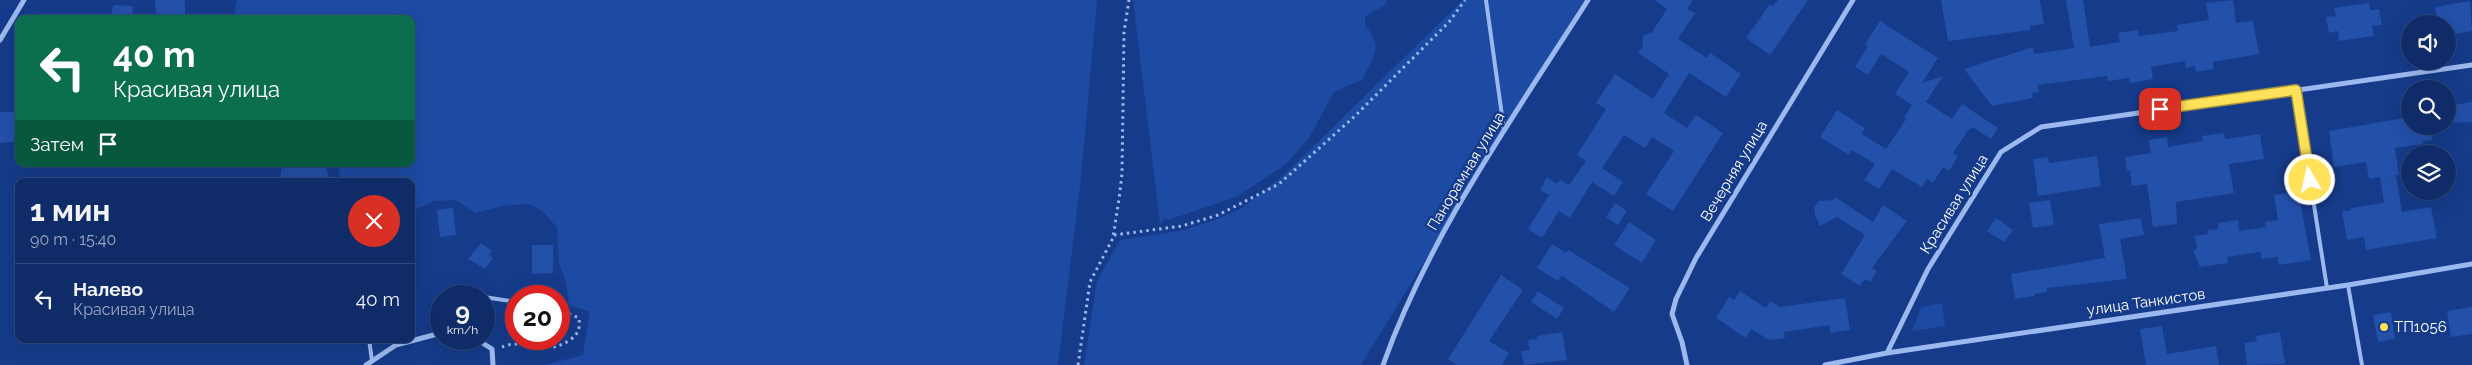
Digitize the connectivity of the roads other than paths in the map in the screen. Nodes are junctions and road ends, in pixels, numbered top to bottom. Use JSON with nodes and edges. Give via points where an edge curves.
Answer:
{"nodes":[{"id":1,"x":24,"y":0,"type":"edge"},
{"id":2,"x":1486,"y":0,"type":"edge"},
{"id":3,"x":1588,"y":0,"type":"edge"},
{"id":4,"x":1853,"y":0,"type":"edge"},
{"id":5,"x":0,"y":40,"type":"edge"},
{"id":6,"x":2472,"y":64,"type":"edge"},
{"id":7,"x":2296,"y":90,"type":"junction"},
{"id":8,"x":1504,"y":132,"type":"junction"},
{"id":9,"x":2472,"y":264,"type":"edge"},
{"id":10,"x":2348,"y":285,"type":"junction"},
{"id":11,"x":2327,"y":288,"type":"junction"},
{"id":12,"x":430,"y":336,"type":"edge"},
{"id":13,"x":415,"y":340,"type":"edge"},
{"id":14,"x":370,"y":343,"type":"edge"},
{"id":15,"x":404,"y":343,"type":"edge"},
{"id":16,"x":492,"y":350,"type":"edge"},
{"id":17,"x":1887,"y":353,"type":"junction"},
{"id":18,"x":372,"y":361,"type":"junction"},
{"id":19,"x":366,"y":365,"type":"edge"},
{"id":20,"x":493,"y":365,"type":"edge"},
{"id":21,"x":1383,"y":365,"type":"edge"},
{"id":22,"x":1687,"y":365,"type":"edge"},
{"id":23,"x":1824,"y":365,"type":"edge"},
{"id":24,"x":2362,"y":365,"type":"edge"}],
"edges":[{"from":1,"to":5,"type":"street"},
{"from":2,"to":8,"type":"lane"},
{"from":3,"to":8,"type":"street","name":"Панорамная улица"},
{"from":4,"to":22,"type":"street","name":"Вечерняя улица","via":[[1696,258],[1676,299],[1672,314]]},
{"from":6,"to":7,"type":"street","name":"Красивая улица"},
{"from":7,"to":11,"type":"lane"},
{"from":7,"to":17,"type":"street","name":"Красивая улица","via":[[2042,127],[2017,141],[2001,152],[1928,269]]},
{"from":8,"to":21,"type":"street","name":"Панорамная улица","via":[[1455,208],[1399,318]]},
{"from":9,"to":10,"type":"street","name":"улица Танкистов"},
{"from":10,"to":11,"type":"street","name":"улица Танкистов"},
{"from":10,"to":24,"type":"lane"},
{"from":11,"to":17,"type":"street","name":"улица Танкистов"},
{"from":12,"to":13,"type":"street"},
{"from":14,"to":18,"type":"lane"},
{"from":15,"to":18,"type":"street"},
{"from":16,"to":20,"type":"street"},
{"from":17,"to":23,"type":"street","name":"улица Танкистов"},
{"from":18,"to":19,"type":"street"}]}
